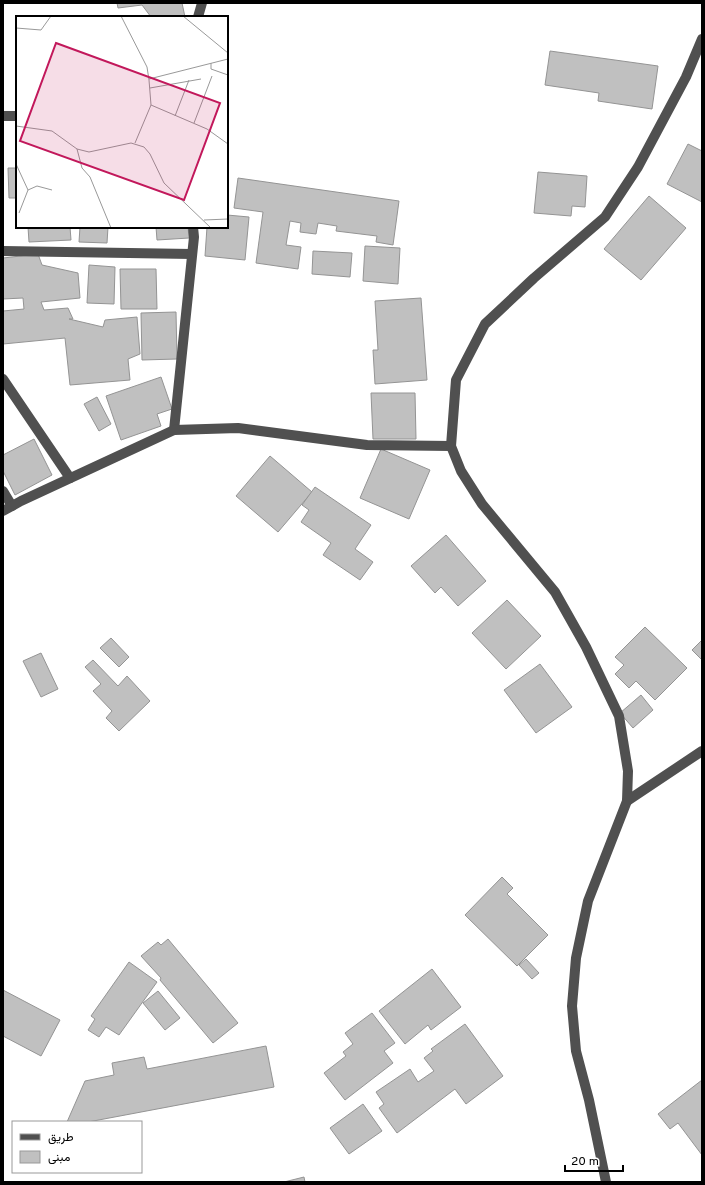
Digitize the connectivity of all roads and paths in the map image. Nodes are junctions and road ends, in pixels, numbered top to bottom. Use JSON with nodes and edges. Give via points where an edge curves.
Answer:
{"nodes":[{"id":1,"x":202,"y":3,"type":"edge"},
{"id":2,"x":198,"y":16,"type":"edge"},
{"id":3,"x":702,"y":39,"type":"edge"},
{"id":4,"x":3,"y":116,"type":"edge"},
{"id":5,"x":16,"y":116,"type":"edge"},
{"id":6,"x":193,"y":228,"type":"edge"},
{"id":7,"x":3,"y":251,"type":"edge"},
{"id":8,"x":192,"y":254,"type":"junction"},
{"id":9,"x":3,"y":379,"type":"edge"},
{"id":10,"x":174,"y":430,"type":"junction"},
{"id":11,"x":450,"y":446,"type":"junction"},
{"id":12,"x":70,"y":478,"type":"junction"},
{"id":13,"x":3,"y":491,"type":"edge"},
{"id":14,"x":12,"y":506,"type":"junction"},
{"id":15,"x":3,"y":512,"type":"edge"},
{"id":16,"x":702,"y":751,"type":"edge"},
{"id":17,"x":627,"y":802,"type":"junction"},
{"id":18,"x":606,"y":1182,"type":"edge"}],
"edges":[{"from":1,"to":2,"type":"street"},
{"from":3,"to":11,"type":"street","via":[[686,77],[638,167],[606,217],[485,324],[456,380]]},
{"from":4,"to":5,"type":"street"},
{"from":6,"to":8,"type":"street"},
{"from":7,"to":8,"type":"street"},
{"from":8,"to":10,"type":"street"},
{"from":9,"to":12,"type":"street"},
{"from":10,"to":11,"type":"street","via":[[238,428],[367,445]]},
{"from":10,"to":12,"type":"street"},
{"from":11,"to":17,"type":"street","via":[[461,471],[482,504],[555,592],[592,661],[619,716],[628,771]]},
{"from":12,"to":14,"type":"street"},
{"from":13,"to":14,"type":"street"},
{"from":14,"to":15,"type":"street"},
{"from":16,"to":17,"type":"street"},
{"from":17,"to":18,"type":"street","via":[[588,901],[576,958],[572,1006],[576,1051]]}]}
